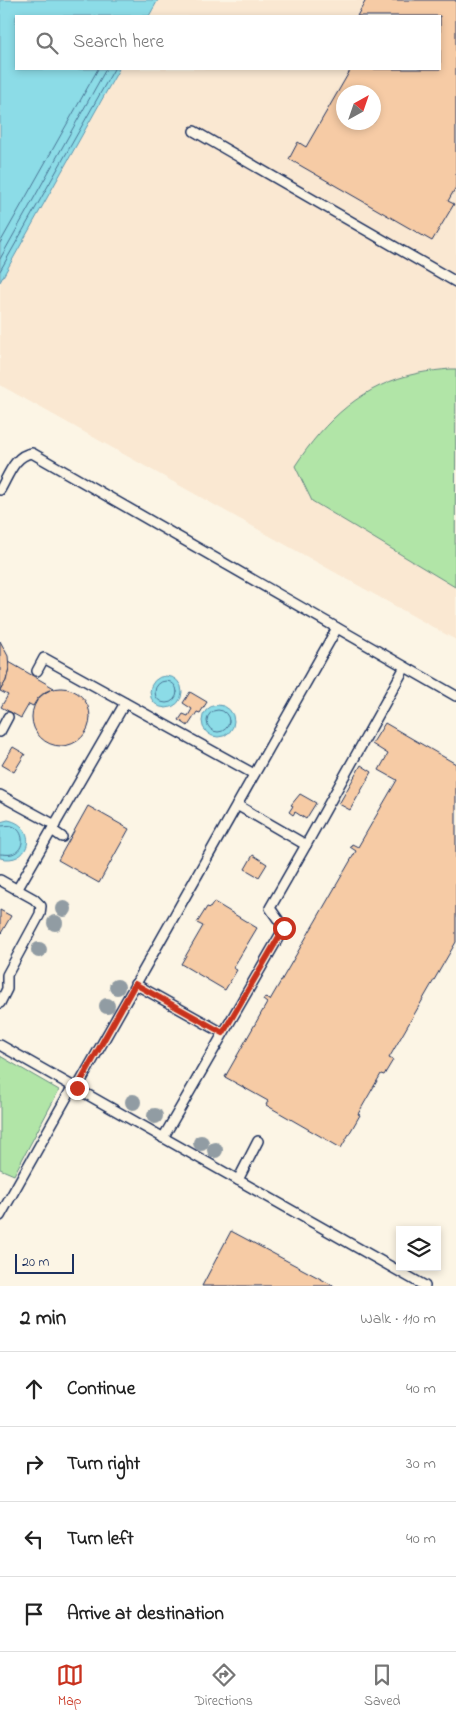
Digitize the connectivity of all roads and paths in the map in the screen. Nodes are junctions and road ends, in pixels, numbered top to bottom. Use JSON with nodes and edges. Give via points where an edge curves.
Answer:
{"nodes":[{"id":1,"x":194,"y":132,"type":"dead end"},
{"id":2,"x":456,"y":282,"type":"edge"},
{"id":3,"x":0,"y":490,"type":"edge"},
{"id":4,"x":337,"y":628,"type":"junction"},
{"id":5,"x":405,"y":667,"type":"junction"},
{"id":6,"x":37,"y":671,"type":"dead end"},
{"id":7,"x":456,"y":696,"type":"edge"},
{"id":8,"x":125,"y":703,"type":"junction"},
{"id":9,"x":8,"y":718,"type":"dead end"},
{"id":10,"x":0,"y":732,"type":"edge"},
{"id":11,"x":254,"y":774,"type":"junction"},
{"id":12,"x":0,"y":795,"type":"edge"},
{"id":13,"x":236,"y":805,"type":"junction"},
{"id":14,"x":53,"y":828,"type":"junction"},
{"id":15,"x":62,"y":836,"type":"dead end"},
{"id":16,"x":306,"y":845,"type":"junction"},
{"id":17,"x":0,"y":880,"type":"edge"},
{"id":18,"x":17,"y":890,"type":"junction"},
{"id":19,"x":135,"y":984,"type":"junction"},
{"id":20,"x":0,"y":1003,"type":"edge"},
{"id":21,"x":223,"y":1033,"type":"junction"},
{"id":22,"x":0,"y":1045,"type":"edge"},
{"id":23,"x":75,"y":1087,"type":"junction"},
{"id":24,"x":163,"y":1138,"type":"junction"},
{"id":25,"x":258,"y":1141,"type":"dead end"},
{"id":26,"x":238,"y":1180,"type":"junction"},
{"id":27,"x":0,"y":1216,"type":"edge"},
{"id":28,"x":425,"y":1286,"type":"edge"}],
"edges":[{"from":1,"to":2,"type":"lane"},
{"from":3,"to":4,"type":"lane","via":[[18,458],[32,454]]},
{"from":4,"to":5,"type":"lane"},
{"from":4,"to":11,"type":"lane"},
{"from":5,"to":7,"type":"lane"},
{"from":5,"to":16,"type":"lane"},
{"from":6,"to":8,"type":"lane","via":[[44,658]]},
{"from":8,"to":11,"type":"lane"},
{"from":8,"to":14,"type":"lane"},
{"from":9,"to":10,"type":"lane"},
{"from":11,"to":13,"type":"lane"},
{"from":12,"to":14,"type":"lane"},
{"from":13,"to":16,"type":"lane"},
{"from":13,"to":19,"type":"lane"},
{"from":14,"to":15,"type":"lane"},
{"from":14,"to":18,"type":"lane"},
{"from":16,"to":21,"type":"lane","via":[[270,908],[284,928]]},
{"from":17,"to":18,"type":"lane"},
{"from":18,"to":20,"type":"lane","via":[[42,906],[7,975],[8,989]]},
{"from":19,"to":21,"type":"lane"},
{"from":19,"to":23,"type":"lane"},
{"from":21,"to":24,"type":"lane"},
{"from":22,"to":23,"type":"lane"},
{"from":23,"to":24,"type":"lane"},
{"from":23,"to":27,"type":"lane"},
{"from":24,"to":26,"type":"lane"},
{"from":25,"to":26,"type":"lane"},
{"from":26,"to":28,"type":"lane"}]}
